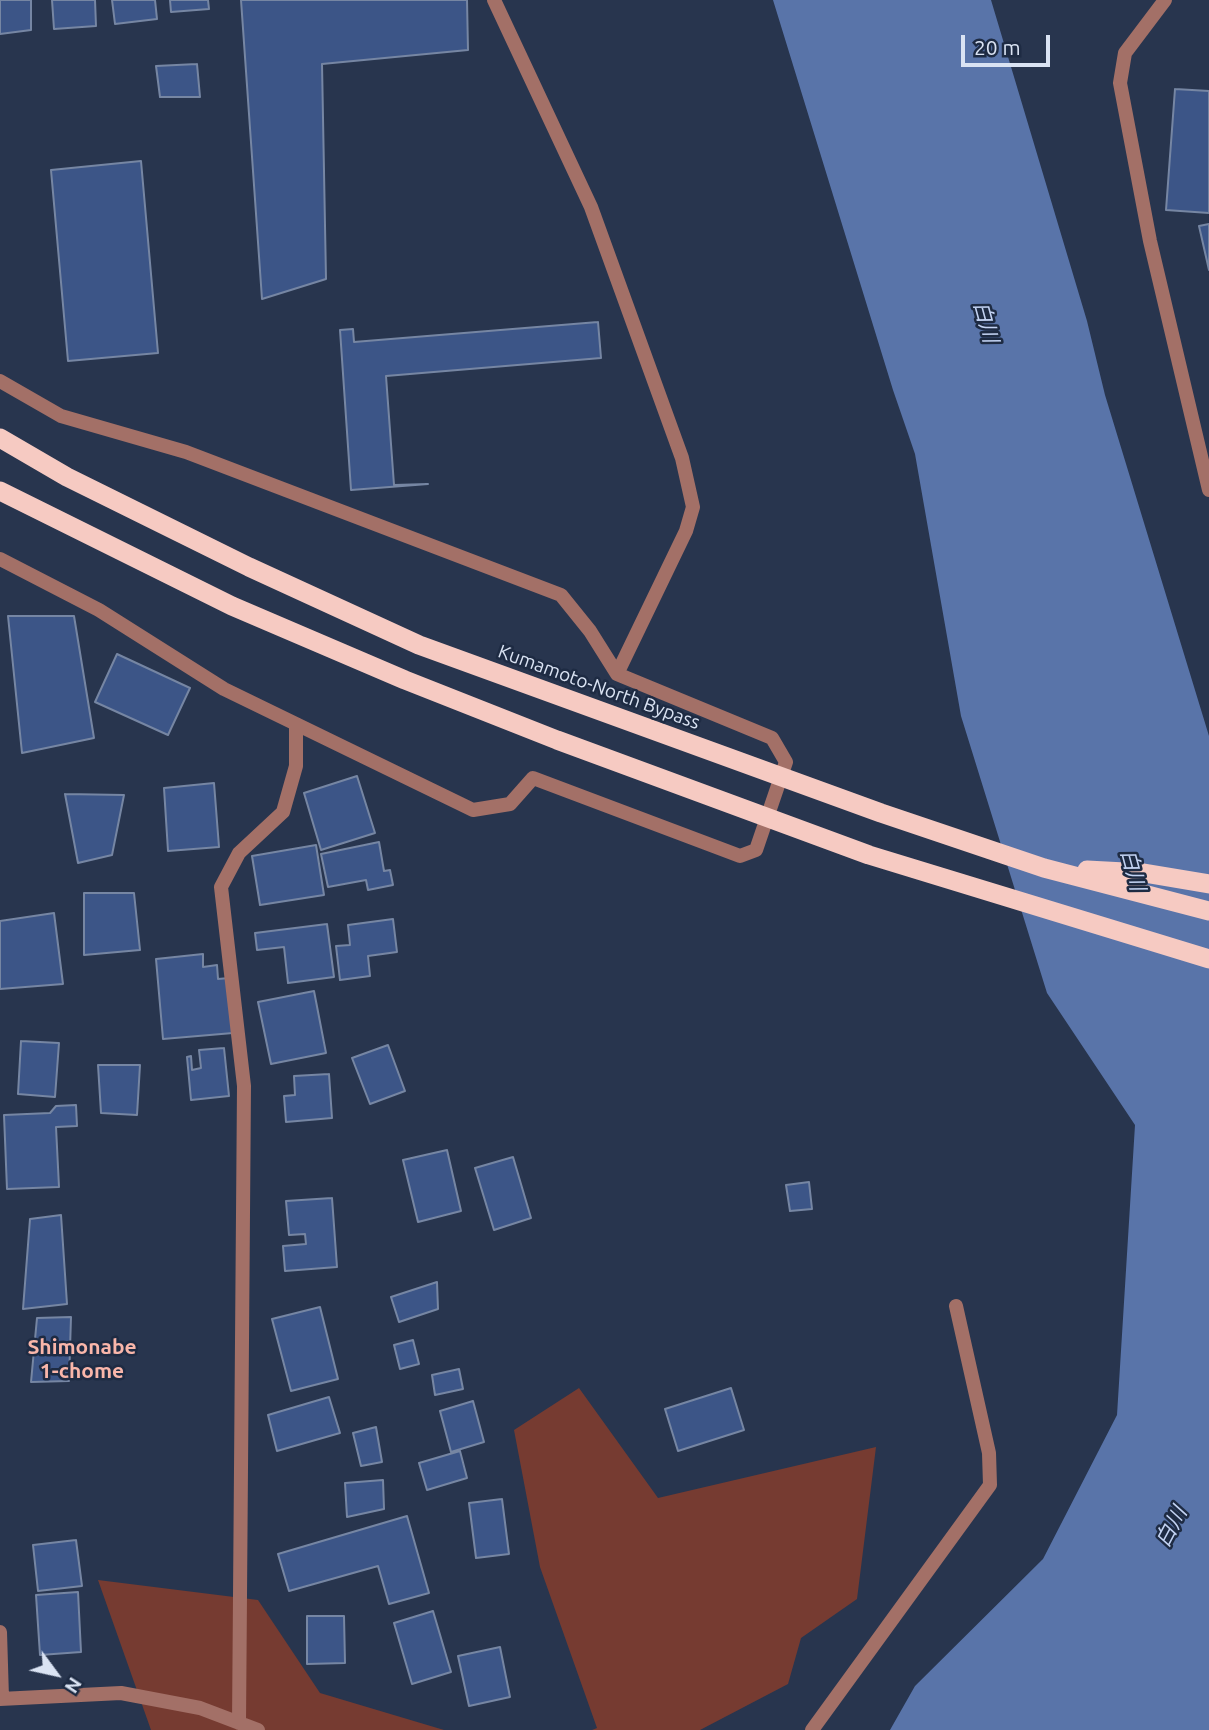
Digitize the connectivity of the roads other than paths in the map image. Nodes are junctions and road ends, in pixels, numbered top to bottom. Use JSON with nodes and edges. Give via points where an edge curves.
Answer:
{"nodes":[{"id":1,"x":494,"y":0,"type":"edge"},
{"id":2,"x":1165,"y":0,"type":"edge"},
{"id":3,"x":0,"y":381,"type":"edge"},
{"id":4,"x":0,"y":438,"type":"edge"},
{"id":5,"x":1209,"y":490,"type":"edge"},
{"id":6,"x":0,"y":491,"type":"edge"},
{"id":7,"x":0,"y":559,"type":"edge"},
{"id":8,"x":617,"y":674,"type":"junction"},
{"id":9,"x":296,"y":725,"type":"junction"},
{"id":10,"x":1044,"y":868,"type":"junction"},
{"id":11,"x":1209,"y":884,"type":"edge"},
{"id":12,"x":1209,"y":911,"type":"edge"},
{"id":13,"x":1209,"y":961,"type":"edge"},
{"id":14,"x":956,"y":1306,"type":"dead end"},
{"id":15,"x":0,"y":1632,"type":"edge"},
{"id":16,"x":1,"y":1699,"type":"edge"},
{"id":17,"x":239,"y":1723,"type":"junction"},
{"id":18,"x":258,"y":1730,"type":"edge"},
{"id":19,"x":812,"y":1730,"type":"edge"}],
"edges":[{"from":1,"to":8,"type":"street","via":[[592,207],[682,458],[693,507],[686,531]]},
{"from":2,"to":5,"type":"street","via":[[1125,53],[1119,83],[1150,241]]},
{"from":3,"to":8,"type":"street","via":[[61,416],[186,452],[561,595]]},
{"from":4,"to":10,"type":"highway","name":"Kumamoto-North Bypass","via":[[67,477],[248,567],[419,645]]},
{"from":6,"to":13,"type":"highway","via":[[232,606],[557,740],[869,855]]},
{"from":7,"to":9,"type":"street","via":[[99,610],[224,689]]},
{"from":8,"to":9,"type":"street","via":[[772,738],[786,762],[756,850],[740,856],[533,778],[510,804],[473,810]]},
{"from":9,"to":17,"type":"street","via":[[296,766],[282,813],[239,853],[221,887],[243,1086]]},
{"from":10,"to":11,"type":"highway","via":[[1144,873]]},
{"from":10,"to":12,"type":"highway","name":"Kumamoto-North Bypass"},
{"from":14,"to":19,"type":"street","via":[[989,1453],[990,1485]]},
{"from":15,"to":16,"type":"street"},
{"from":16,"to":17,"type":"street","via":[[121,1693],[200,1708]]},
{"from":17,"to":18,"type":"street"}]}
